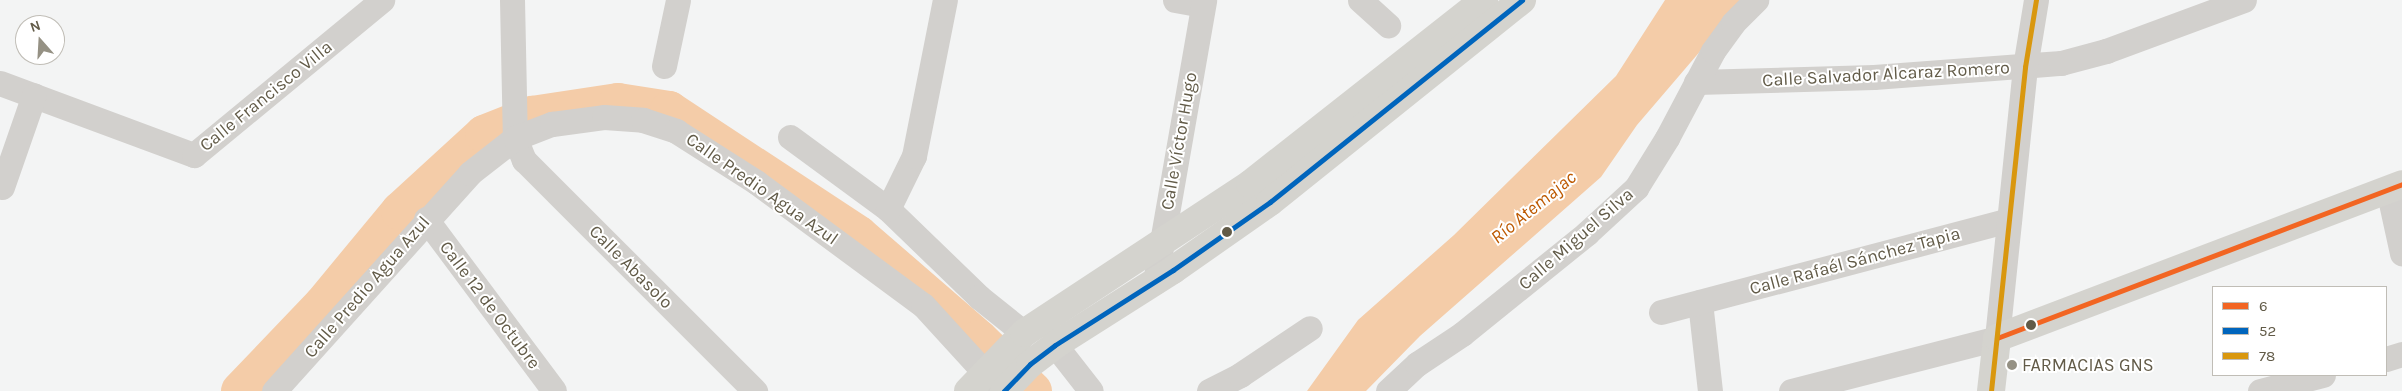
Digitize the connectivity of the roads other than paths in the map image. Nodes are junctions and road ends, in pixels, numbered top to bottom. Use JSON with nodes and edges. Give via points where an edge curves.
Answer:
{"nodes":[{"id":1,"x":382,"y":0,"type":"edge"},
{"id":2,"x":512,"y":0,"type":"edge"},
{"id":3,"x":678,"y":0,"type":"edge"},
{"id":4,"x":945,"y":0,"type":"edge"},
{"id":5,"x":1175,"y":0,"type":"edge"},
{"id":6,"x":1360,"y":0,"type":"edge"},
{"id":7,"x":1484,"y":0,"type":"edge"},
{"id":8,"x":1522,"y":0,"type":"edge"},
{"id":9,"x":1756,"y":0,"type":"edge"},
{"id":10,"x":2036,"y":0,"type":"edge"},
{"id":11,"x":2244,"y":0,"type":"edge"},
{"id":12,"x":1203,"y":3,"type":"edge"},
{"id":13,"x":1388,"y":26,"type":"dead end"},
{"id":14,"x":664,"y":66,"type":"dead end"},
{"id":15,"x":2025,"y":67,"type":"junction"},
{"id":16,"x":1696,"y":82,"type":"junction"},
{"id":17,"x":0,"y":83,"type":"edge"},
{"id":18,"x":34,"y":96,"type":"junction"},
{"id":19,"x":515,"y":137,"type":"junction"},
{"id":20,"x":790,"y":137,"type":"dead end"},
{"id":21,"x":2395,"y":186,"type":"edge"},
{"id":22,"x":2,"y":187,"type":"dead end"},
{"id":23,"x":888,"y":209,"type":"junction"},
{"id":24,"x":426,"y":219,"type":"junction"},
{"id":25,"x":2010,"y":220,"type":"junction"},
{"id":26,"x":1161,"y":242,"type":"junction"},
{"id":27,"x":2402,"y":253,"type":"edge"},
{"id":28,"x":1154,"y":282,"type":"junction"},
{"id":29,"x":1700,"y":302,"type":"junction"},
{"id":30,"x":1661,"y":312,"type":"dead end"},
{"id":31,"x":1310,"y":328,"type":"dead end"},
{"id":32,"x":1020,"y":337,"type":"junction"},
{"id":33,"x":1997,"y":338,"type":"junction"},
{"id":34,"x":1046,"y":352,"type":"junction"},
{"id":35,"x":2402,"y":354,"type":"edge"},
{"id":36,"x":2387,"y":359,"type":"edge"},
{"id":37,"x":2319,"y":376,"type":"edge"},
{"id":38,"x":992,"y":383,"type":"edge"},
{"id":39,"x":274,"y":391,"type":"edge"},
{"id":40,"x":554,"y":391,"type":"edge"},
{"id":41,"x":755,"y":391,"type":"edge"},
{"id":42,"x":1091,"y":391,"type":"edge"},
{"id":43,"x":1209,"y":391,"type":"edge"},
{"id":44,"x":1388,"y":391,"type":"edge"},
{"id":45,"x":1710,"y":391,"type":"edge"},
{"id":46,"x":1791,"y":391,"type":"edge"},
{"id":47,"x":1992,"y":391,"type":"edge"},
{"id":48,"x":2261,"y":391,"type":"edge"}],
"edges":[{"from":1,"to":18,"type":"street","name":"Calle Francisco Villa","via":[[194,155]]},
{"from":2,"to":19,"type":"street"},
{"from":3,"to":14,"type":"street"},
{"from":4,"to":23,"type":"street","via":[[914,156]]},
{"from":5,"to":12,"type":"street"},
{"from":6,"to":13,"type":"street"},
{"from":7,"to":26,"type":"street","via":[[1250,184]]},
{"from":8,"to":28,"type":"street","via":[[1270,202]]},
{"from":9,"to":16,"type":"street","name":"Calle Miguel Silva","via":[[1732,23]]},
{"from":10,"to":15,"type":"street"},
{"from":11,"to":15,"type":"street","name":"Calle Salvador Alcaraz Romero","via":[[2106,51],[2061,63]]},
{"from":12,"to":26,"type":"street","name":"Calle Víctor Hugo"},
{"from":15,"to":16,"type":"street","name":"Calle Salvador Alcaraz Romero","via":[[1874,77]]},
{"from":15,"to":25,"type":"street"},
{"from":16,"to":44,"type":"street","name":"Calle Miguel Silva","via":[[1636,188],[1587,233],[1462,334],[1417,364]]},
{"from":17,"to":18,"type":"street","name":"Calle Francisco Villa"},
{"from":18,"to":22,"type":"street"},
{"from":19,"to":24,"type":"street","name":"Calle Predio Agua Azul","via":[[470,173]]},
{"from":19,"to":38,"type":"street","name":"Calle Predio Agua Azul","via":[[552,124],[604,117],[644,120],[676,131],[756,182],[923,305]]},
{"from":19,"to":41,"type":"street","name":"Calle Abasolo","via":[[524,160]]},
{"from":20,"to":23,"type":"street"},
{"from":21,"to":27,"type":"street"},
{"from":21,"to":33,"type":"street"},
{"from":23,"to":32,"type":"street"},
{"from":24,"to":39,"type":"street","name":"Calle Predio Agua Azul"},
{"from":24,"to":40,"type":"street","name":"Calle 12 de Octubre"},
{"from":25,"to":29,"type":"street","name":"Calle Rafaél Sánchez Tapia"},
{"from":25,"to":33,"type":"street"},
{"from":26,"to":28,"type":"street","name":"Calle Víctor Hugo"},
{"from":26,"to":32,"type":"street"},
{"from":28,"to":34,"type":"street"},
{"from":29,"to":30,"type":"street","name":"Calle Rafaél Sánchez Tapia"},
{"from":29,"to":45,"type":"street"},
{"from":31,"to":43,"type":"street","via":[[1240,375]]},
{"from":32,"to":38,"type":"street"},
{"from":33,"to":46,"type":"street"},
{"from":33,"to":47,"type":"street"},
{"from":34,"to":38,"type":"street"},
{"from":34,"to":42,"type":"street"},
{"from":35,"to":36,"type":"street"},
{"from":37,"to":48,"type":"street"}]}
